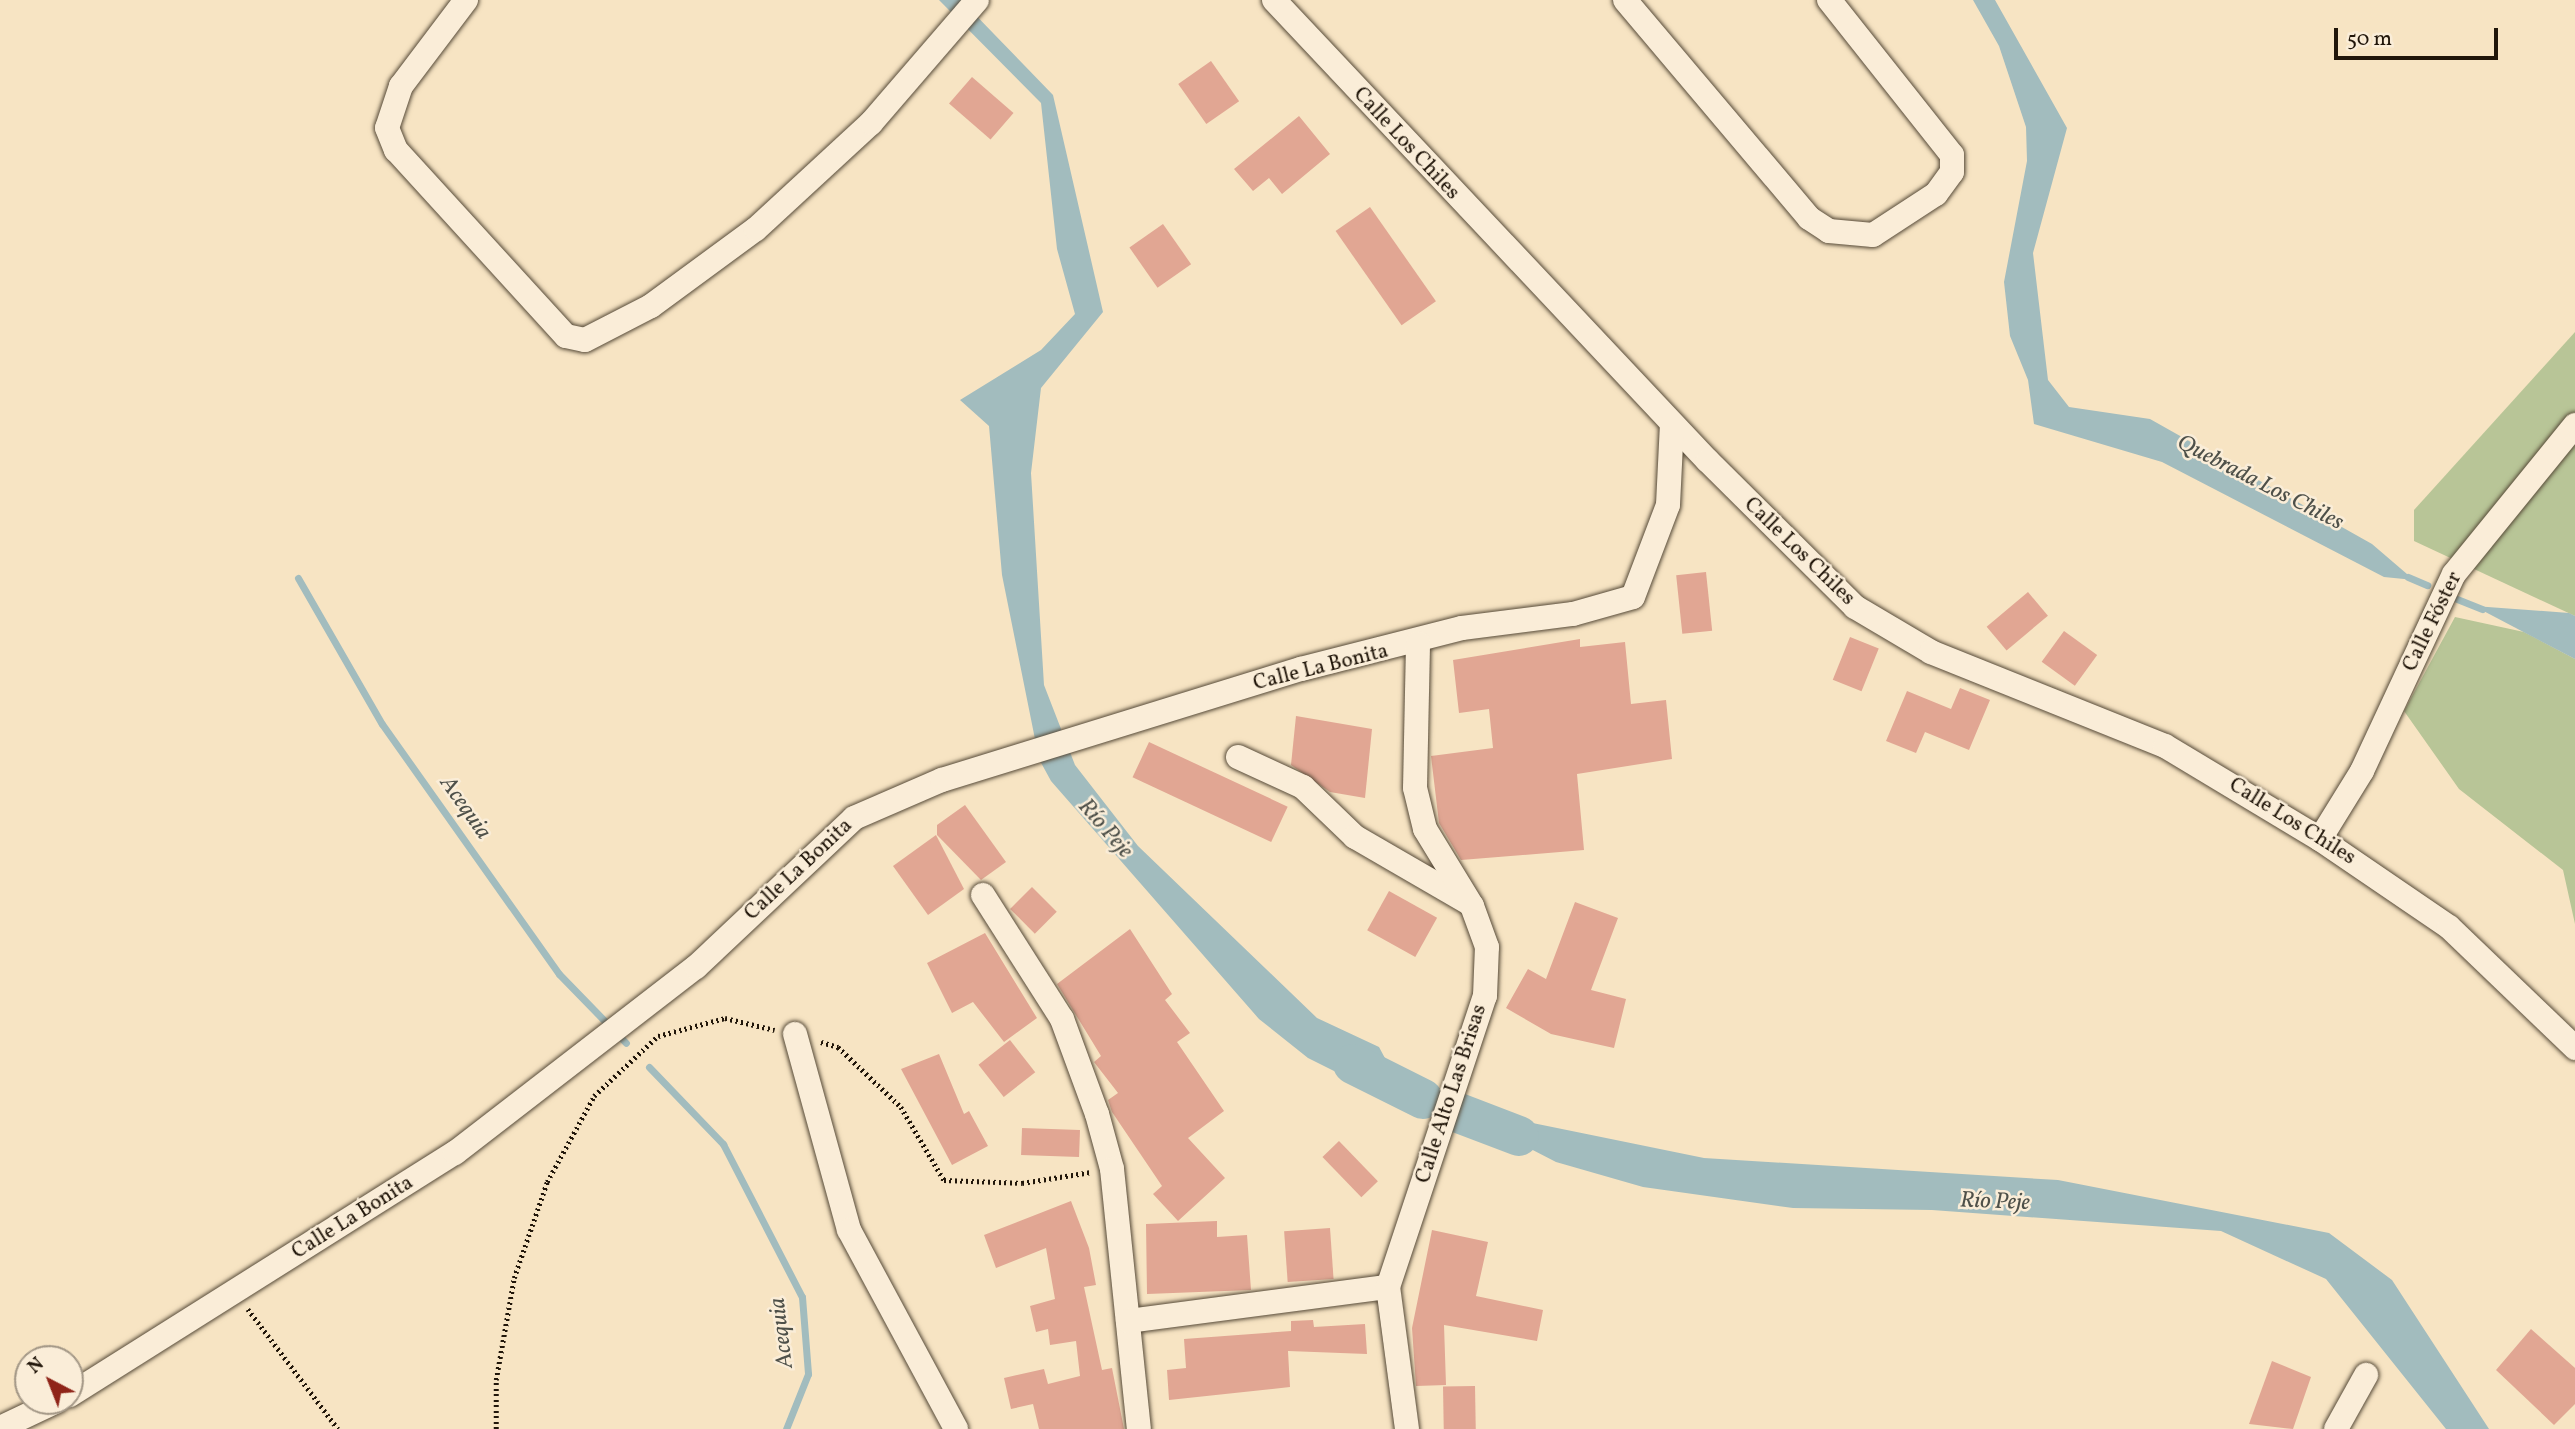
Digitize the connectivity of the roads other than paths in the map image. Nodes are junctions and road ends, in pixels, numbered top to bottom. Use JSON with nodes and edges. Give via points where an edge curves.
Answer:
{"nodes":[{"id":1,"x":466,"y":0,"type":"edge"},
{"id":2,"x":1274,"y":0,"type":"edge"},
{"id":3,"x":1625,"y":0,"type":"edge"},
{"id":4,"x":1829,"y":0,"type":"edge"},
{"id":5,"x":975,"y":4,"type":"edge"},
{"id":6,"x":1672,"y":424,"type":"junction"},
{"id":7,"x":2575,"y":425,"type":"edge"},
{"id":8,"x":1418,"y":643,"type":"junction"},
{"id":9,"x":1238,"y":757,"type":"dead end"},
{"id":10,"x":2320,"y":839,"type":"junction"},
{"id":11,"x":983,"y":895,"type":"dead end"},
{"id":12,"x":1472,"y":906,"type":"junction"},
{"id":13,"x":795,"y":1034,"type":"road end"},
{"id":14,"x":2575,"y":1048,"type":"edge"},
{"id":15,"x":1388,"y":1287,"type":"junction"},
{"id":16,"x":1128,"y":1321,"type":"junction"},
{"id":17,"x":2366,"y":1375,"type":"dead end"},
{"id":18,"x":84,"y":1386,"type":"edge"},
{"id":19,"x":26,"y":1415,"type":"edge"},
{"id":20,"x":0,"y":1427,"type":"edge"},
{"id":21,"x":956,"y":1429,"type":"edge"},
{"id":22,"x":1139,"y":1429,"type":"edge"},
{"id":23,"x":1407,"y":1429,"type":"edge"},
{"id":24,"x":2336,"y":1429,"type":"edge"}],
"edges":[{"from":1,"to":5,"type":"street","via":[[401,86],[387,128],[396,150],[566,336],[585,340],[651,306],[756,229],[871,123]]},
{"from":2,"to":6,"type":"street","name":"Calle Los Chiles"},
{"from":3,"to":4,"type":"street","via":[[1809,218],[1829,231],[1873,235],[1936,194],[1952,172],[1952,155]]},
{"from":6,"to":8,"type":"street","name":"Calle La Bonita","via":[[1668,505],[1633,597],[1573,614],[1462,628]]},
{"from":6,"to":10,"type":"street","name":"Calle Los Chiles","via":[[1812,570],[1871,620],[1931,652],[2165,746]]},
{"from":7,"to":10,"type":"street","name":"Calle Fóster","via":[[2454,574],[2362,771]]},
{"from":8,"to":12,"type":"street","name":"Calle Alto Las Brisas","via":[[1415,789],[1425,829]]},
{"from":8,"to":18,"type":"street","name":"Calle La Bonita","via":[[1301,669],[942,780],[854,818],[696,967],[455,1153]]},
{"from":9,"to":12,"type":"street","via":[[1303,787],[1355,837]]},
{"from":10,"to":14,"type":"street","name":"Calle Los Chiles","via":[[2449,927]]},
{"from":11,"to":16,"type":"street","via":[[1062,1018],[1112,1169]]},
{"from":12,"to":15,"type":"street","name":"Calle Alto Las Brisas","via":[[1487,947],[1485,996]]},
{"from":13,"to":21,"type":"street","via":[[849,1230]]},
{"from":15,"to":16,"type":"street"},
{"from":15,"to":23,"type":"street","name":"Calle Alto Las Brisas"},
{"from":16,"to":22,"type":"street"},
{"from":17,"to":24,"type":"street"},
{"from":19,"to":20,"type":"street"}]}
